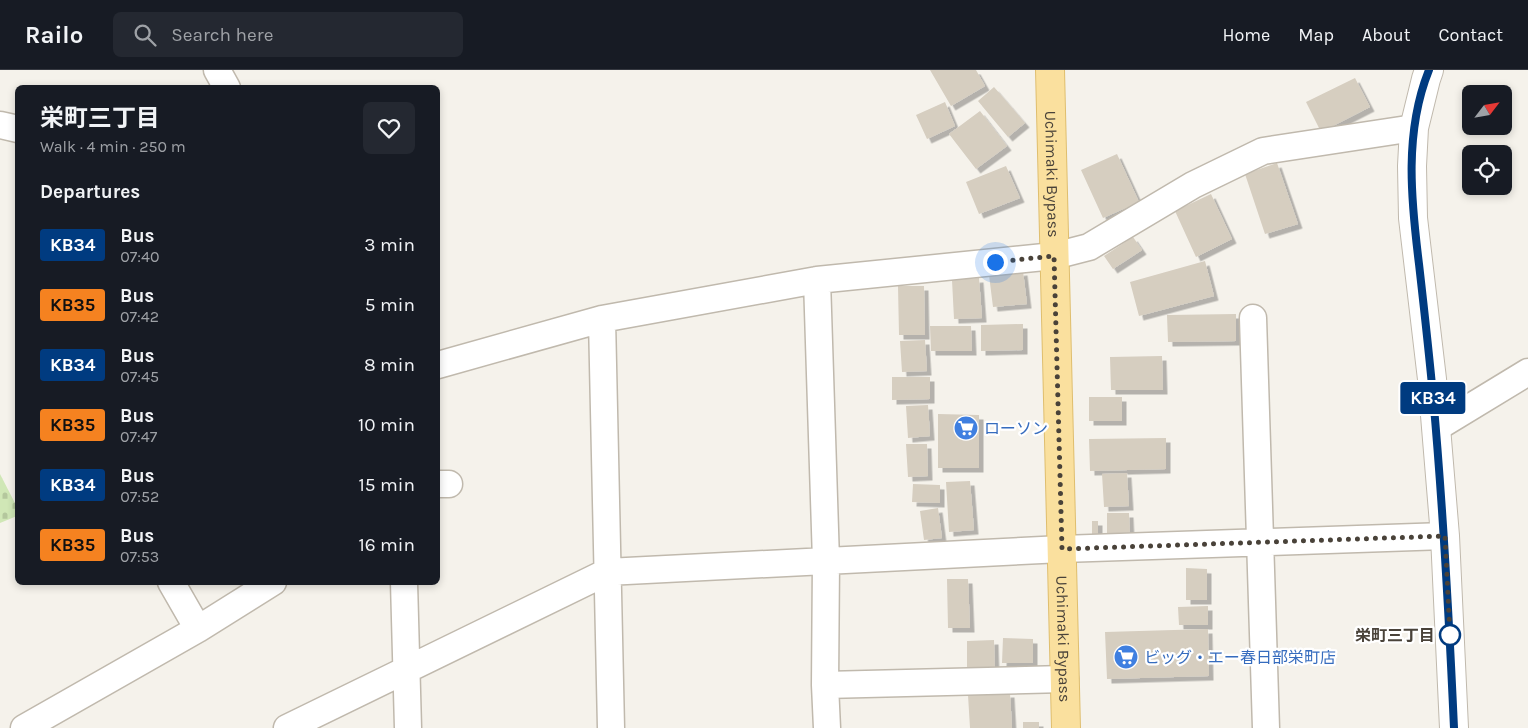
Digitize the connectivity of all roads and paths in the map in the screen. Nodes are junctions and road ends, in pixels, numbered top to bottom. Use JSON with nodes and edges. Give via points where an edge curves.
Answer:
{"nodes":[{"id":1,"x":218,"y":70,"type":"edge"},
{"id":2,"x":1050,"y":70,"type":"edge"},
{"id":3,"x":1429,"y":70,"type":"edge"},
{"id":4,"x":226,"y":85,"type":"edge"},
{"id":5,"x":0,"y":125,"type":"edge"},
{"id":6,"x":15,"y":128,"type":"edge"},
{"id":7,"x":1414,"y":128,"type":"junction"},
{"id":8,"x":1054,"y":256,"type":"junction"},
{"id":9,"x":817,"y":280,"type":"junction"},
{"id":10,"x":602,"y":318,"type":"junction"},
{"id":11,"x":1253,"y":318,"type":"dead end"},
{"id":12,"x":440,"y":364,"type":"edge"},
{"id":13,"x":1528,"y":372,"type":"edge"},
{"id":14,"x":1436,"y":428,"type":"junction"},
{"id":15,"x":1445,"y":536,"type":"junction"},
{"id":16,"x":1261,"y":543,"type":"junction"},
{"id":17,"x":1062,"y":549,"type":"junction"},
{"id":18,"x":826,"y":562,"type":"junction"},
{"id":19,"x":607,"y":572,"type":"junction"},
{"id":20,"x":173,"y":585,"type":"edge"},
{"id":21,"x":268,"y":585,"type":"edge"},
{"id":22,"x":404,"y":585,"type":"edge"},
{"id":23,"x":198,"y":629,"type":"junction"},
{"id":24,"x":406,"y":671,"type":"junction"},
{"id":25,"x":1065,"y":679,"type":"junction"},
{"id":26,"x":825,"y":685,"type":"junction"},
{"id":27,"x":24,"y":728,"type":"edge"},
{"id":28,"x":287,"y":728,"type":"edge"},
{"id":29,"x":408,"y":728,"type":"edge"},
{"id":30,"x":611,"y":728,"type":"edge"},
{"id":31,"x":826,"y":728,"type":"edge"},
{"id":32,"x":1066,"y":728,"type":"edge"},
{"id":33,"x":1266,"y":728,"type":"edge"},
{"id":34,"x":1454,"y":728,"type":"edge"}],
"edges":[{"from":1,"to":4,"type":"street"},
{"from":2,"to":8,"type":"main road","name":"Uchimaki Bypass"},
{"from":3,"to":7,"type":"street"},
{"from":5,"to":6,"type":"street"},
{"from":7,"to":8,"type":"street","via":[[1264,151],[1192,185],[1089,247]]},
{"from":7,"to":14,"type":"street","via":[[1413,218]]},
{"from":8,"to":9,"type":"street"},
{"from":8,"to":17,"type":"main road","name":"Uchimaki Bypass"},
{"from":9,"to":10,"type":"street"},
{"from":9,"to":18,"type":"street"},
{"from":10,"to":12,"type":"street"},
{"from":10,"to":19,"type":"street"},
{"from":11,"to":16,"type":"street"},
{"from":13,"to":14,"type":"street"},
{"from":14,"to":15,"type":"street"},
{"from":15,"to":16,"type":"street"},
{"from":15,"to":34,"type":"street"},
{"from":16,"to":17,"type":"street"},
{"from":16,"to":33,"type":"street"},
{"from":17,"to":18,"type":"street"},
{"from":17,"to":25,"type":"main road","name":"Uchimaki Bypass"},
{"from":18,"to":19,"type":"street"},
{"from":18,"to":26,"type":"street"},
{"from":19,"to":24,"type":"street"},
{"from":19,"to":30,"type":"street"},
{"from":20,"to":23,"type":"street"},
{"from":21,"to":23,"type":"street"},
{"from":22,"to":24,"type":"street"},
{"from":23,"to":27,"type":"street"},
{"from":24,"to":28,"type":"street"},
{"from":24,"to":29,"type":"street"},
{"from":25,"to":26,"type":"street"},
{"from":25,"to":32,"type":"main road","name":"Uchimaki Bypass"},
{"from":26,"to":31,"type":"street"}]}
